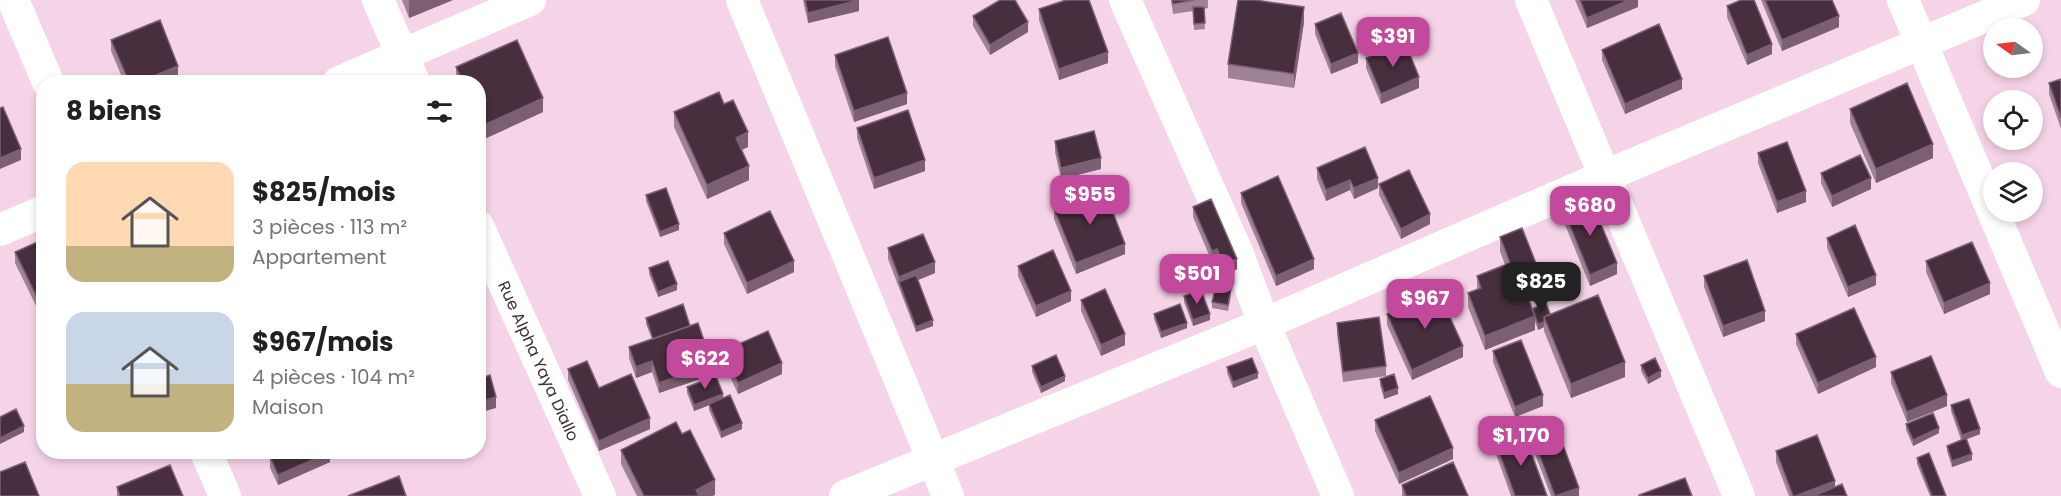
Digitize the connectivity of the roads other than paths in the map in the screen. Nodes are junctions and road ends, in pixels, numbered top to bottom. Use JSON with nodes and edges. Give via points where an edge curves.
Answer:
{"nodes":[{"id":1,"x":13,"y":0,"type":"edge"},
{"id":2,"x":378,"y":0,"type":"edge"},
{"id":3,"x":530,"y":0,"type":"edge"},
{"id":4,"x":742,"y":0,"type":"edge"},
{"id":5,"x":1125,"y":0,"type":"edge"},
{"id":6,"x":1531,"y":0,"type":"edge"},
{"id":7,"x":1903,"y":0,"type":"edge"},
{"id":8,"x":2024,"y":0,"type":"edge"},
{"id":9,"x":1922,"y":43,"type":"junction"},
{"id":10,"x":408,"y":69,"type":"edge"},
{"id":11,"x":45,"y":75,"type":"edge"},
{"id":12,"x":376,"y":75,"type":"edge"},
{"id":13,"x":1605,"y":176,"type":"junction"},
{"id":14,"x":36,"y":214,"type":"edge"},
{"id":15,"x":0,"y":230,"type":"edge"},
{"id":16,"x":486,"y":244,"type":"edge"},
{"id":17,"x":1264,"y":324,"type":"junction"},
{"id":18,"x":2061,"y":372,"type":"edge"},
{"id":19,"x":209,"y":459,"type":"edge"},
{"id":20,"x":933,"y":460,"type":"junction"},
{"id":21,"x":225,"y":496,"type":"edge"},
{"id":22,"x":600,"y":496,"type":"edge"},
{"id":23,"x":845,"y":496,"type":"edge"},
{"id":24,"x":948,"y":496,"type":"edge"},
{"id":25,"x":1338,"y":496,"type":"edge"},
{"id":26,"x":1738,"y":496,"type":"edge"}],
"edges":[{"from":1,"to":11,"type":"street"},
{"from":2,"to":10,"type":"street"},
{"from":3,"to":10,"type":"street"},
{"from":4,"to":20,"type":"street"},
{"from":5,"to":17,"type":"street","via":[[1238,254]]},
{"from":6,"to":13,"type":"street"},
{"from":7,"to":9,"type":"street"},
{"from":8,"to":9,"type":"street"},
{"from":9,"to":13,"type":"street"},
{"from":9,"to":18,"type":"street"},
{"from":10,"to":12,"type":"street"},
{"from":13,"to":17,"type":"street"},
{"from":13,"to":26,"type":"street"},
{"from":14,"to":15,"type":"street"},
{"from":16,"to":22,"type":"street","name":"Rue Alpha Yaya Diallo"},
{"from":17,"to":20,"type":"street"},
{"from":17,"to":25,"type":"street"},
{"from":19,"to":21,"type":"street"},
{"from":20,"to":23,"type":"street"},
{"from":20,"to":24,"type":"street"}]}
